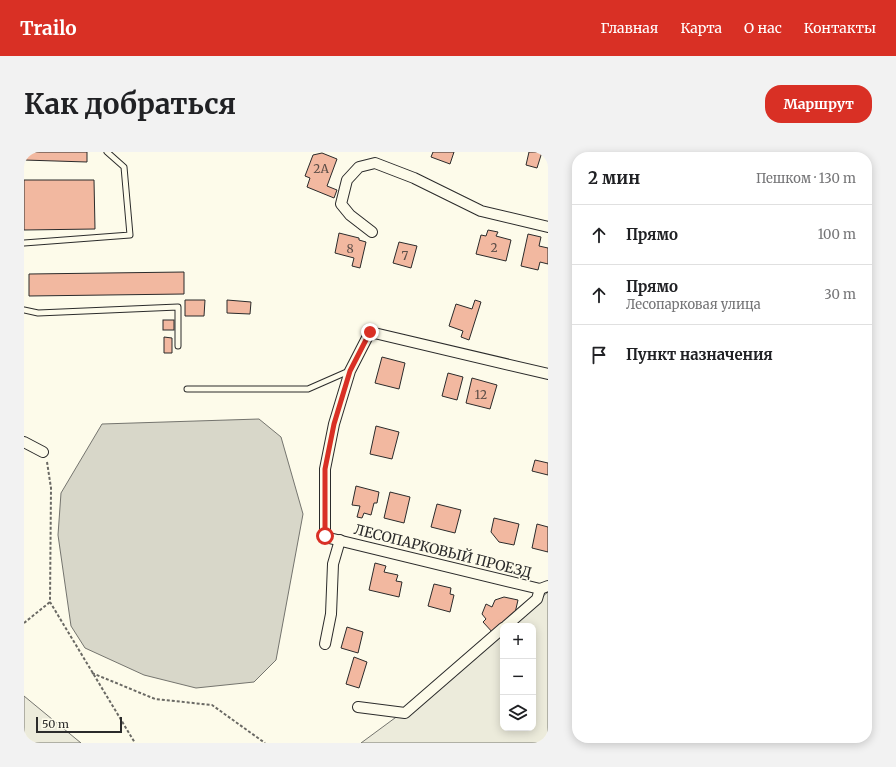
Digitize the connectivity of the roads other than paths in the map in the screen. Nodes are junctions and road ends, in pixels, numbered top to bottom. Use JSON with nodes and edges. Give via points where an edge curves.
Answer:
{"nodes":[{"id":1,"x":107,"y":152,"type":"edge"},
{"id":2,"x":548,"y":227,"type":"edge"},
{"id":3,"x":372,"y":232,"type":"dead end"},
{"id":4,"x":24,"y":243,"type":"edge"},
{"id":5,"x":24,"y":310,"type":"edge"},
{"id":6,"x":178,"y":346,"type":"dead end"},
{"id":7,"x":350,"y":371,"type":"junction"},
{"id":8,"x":548,"y":374,"type":"edge"},
{"id":9,"x":187,"y":389,"type":"dead end"},
{"id":10,"x":24,"y":442,"type":"edge"},
{"id":11,"x":43,"y":452,"type":"road end"},
{"id":12,"x":340,"y":540,"type":"junction"},
{"id":13,"x":544,"y":588,"type":"edge"},
{"id":14,"x":509,"y":623,"type":"edge"},
{"id":15,"x":500,"y":631,"type":"edge"},
{"id":16,"x":326,"y":644,"type":"dead end"},
{"id":17,"x":358,"y":707,"type":"dead end"}],
"edges":[{"from":1,"to":4,"type":"lane","via":[[124,167],[130,235]]},
{"from":2,"to":3,"type":"street","via":[[481,211],[414,178],[375,163],[359,167],[347,180],[340,204]]},
{"from":5,"to":6,"type":"lane","via":[[38,313],[178,307]]},
{"from":7,"to":8,"type":"street","via":[[370,332]]},
{"from":7,"to":9,"type":"lane","via":[[308,389]]},
{"from":7,"to":12,"type":"street","name":"ЛЕСОПАРКОВЫЙ ПРОЕЗД","via":[[334,424],[325,469],[325,536]]},
{"from":10,"to":11,"type":"street"},
{"from":12,"to":13,"type":"street","name":"ЛЕСОПАРКОВЫЙ ПРОЕЗД"},
{"from":12,"to":16,"type":"street","name":"ЛЕСОПАРКОВЫЙ ПРОЕЗД","via":[[333,564],[331,614]]},
{"from":13,"to":14,"type":"street","name":"ЛЕСОПАРКОВЫЙ ПРОЕЗД","via":[[537,599]]},
{"from":15,"to":17,"type":"street","via":[[405,713]]}]}
